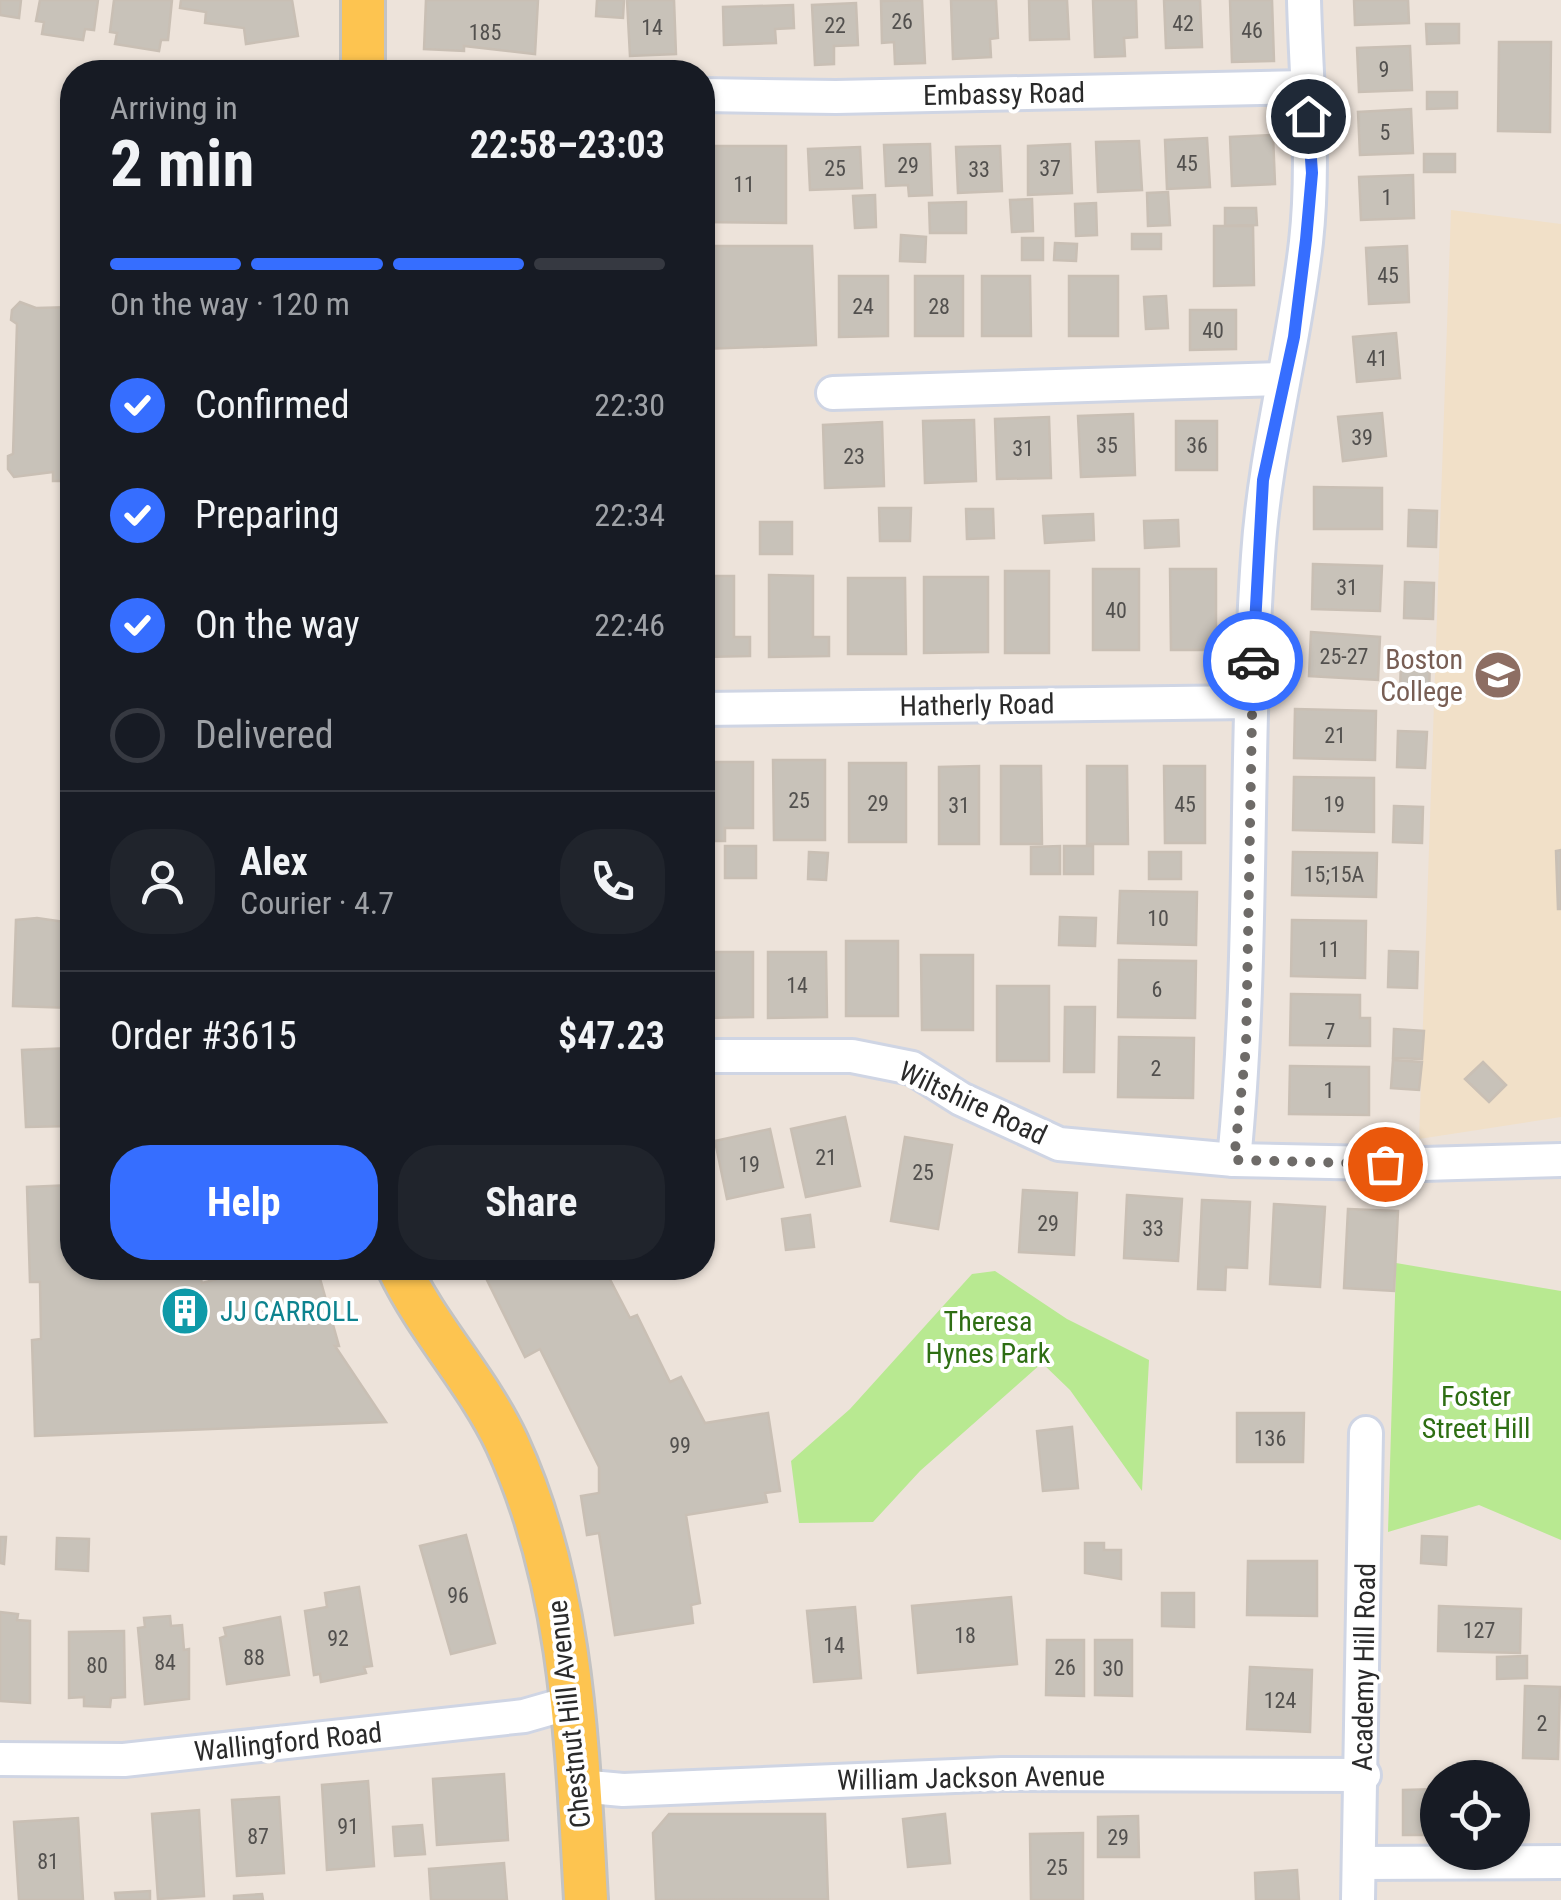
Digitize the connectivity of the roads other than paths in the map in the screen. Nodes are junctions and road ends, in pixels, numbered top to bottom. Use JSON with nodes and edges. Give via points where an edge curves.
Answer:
{"nodes":[{"id":1,"x":363,"y":0,"type":"edge"},
{"id":2,"x":1304,"y":0,"type":"edge"},
{"id":3,"x":363,"y":60,"type":"edge"},
{"id":4,"x":1306,"y":87,"type":"junction"},
{"id":5,"x":715,"y":95,"type":"edge"},
{"id":6,"x":1283,"y":380,"type":"junction"},
{"id":7,"x":833,"y":393,"type":"dead end"},
{"id":8,"x":1251,"y":702,"type":"junction"},
{"id":9,"x":715,"y":710,"type":"edge"},
{"id":10,"x":715,"y":1056,"type":"edge"},
{"id":11,"x":1234,"y":1160,"type":"junction"},
{"id":12,"x":1561,"y":1160,"type":"edge"},
{"id":13,"x":407,"y":1280,"type":"edge"},
{"id":14,"x":1366,"y":1433,"type":"dead end"},
{"id":15,"x":573,"y":1702,"type":"junction"},
{"id":16,"x":0,"y":1760,"type":"edge"},
{"id":17,"x":1364,"y":1775,"type":"junction"},
{"id":18,"x":579,"y":1786,"type":"junction"},
{"id":19,"x":1561,"y":1862,"type":"edge"},
{"id":20,"x":1359,"y":1863,"type":"junction"},
{"id":21,"x":586,"y":1900,"type":"edge"},
{"id":22,"x":1358,"y":1900,"type":"edge"}],
"edges":[{"from":1,"to":3,"type":"main road"},
{"from":2,"to":4,"type":"street"},
{"from":4,"to":5,"type":"street","name":"Embassy Road"},
{"from":4,"to":6,"type":"street","via":[[1312,173]]},
{"from":6,"to":7,"type":"street"},
{"from":6,"to":8,"type":"street","via":[[1263,480]]},
{"from":8,"to":9,"type":"street","name":"Hatherly Road"},
{"from":8,"to":11,"type":"street","via":[[1246,1048]]},
{"from":10,"to":11,"type":"street","name":"Wiltshire Road","via":[[852,1056],[912,1068],[1058,1144]]},
{"from":11,"to":12,"type":"street","name":"Wiltshire Road"},
{"from":13,"to":15,"type":"main road","name":"Chestnut Hill Avenue","via":[[479,1392],[521,1478],[561,1610]]},
{"from":14,"to":17,"type":"street","name":"Academy Hill Road"},
{"from":15,"to":16,"type":"street","name":"Wallingford Road","via":[[524,1716],[124,1760]]},
{"from":15,"to":18,"type":"main road","name":"Chestnut Hill Avenue"},
{"from":17,"to":18,"type":"street","name":"William Jackson Avenue","via":[[1002,1774],[623,1790]]},
{"from":17,"to":20,"type":"street","name":"Academy Hill Road"},
{"from":18,"to":21,"type":"main road","name":"Chestnut Hill Avenue"},
{"from":19,"to":20,"type":"street"},
{"from":20,"to":22,"type":"street","name":"Academy Hill Road"}]}
